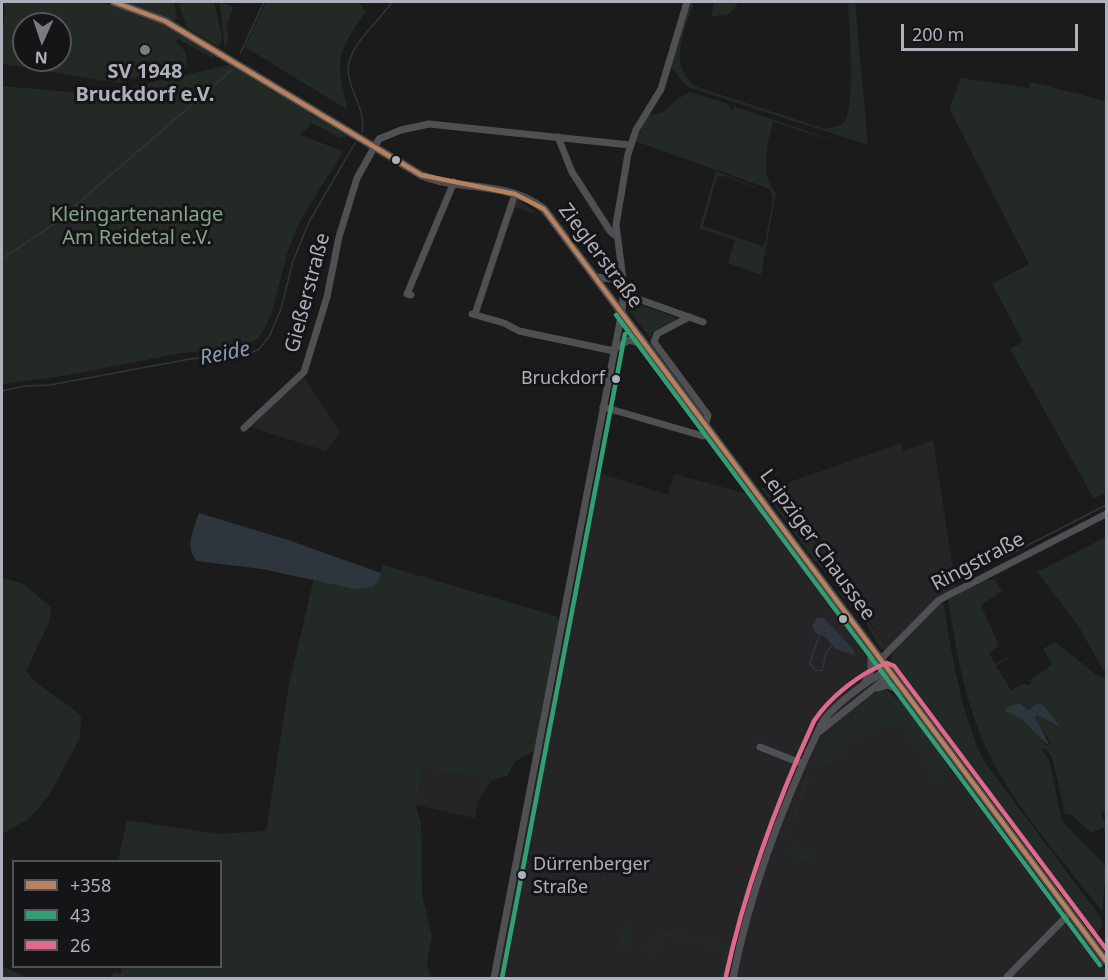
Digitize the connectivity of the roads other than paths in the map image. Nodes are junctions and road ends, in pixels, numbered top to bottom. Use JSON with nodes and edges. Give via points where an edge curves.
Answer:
{"nodes":[{"id":1,"x":117,"y":2,"type":"edge"},
{"id":2,"x":687,"y":2,"type":"edge"},
{"id":3,"x":558,"y":137,"type":"junction"},
{"id":4,"x":630,"y":145,"type":"junction"},
{"id":5,"x":375,"y":147,"type":"junction"},
{"id":6,"x":454,"y":182,"type":"junction"},
{"id":7,"x":513,"y":200,"type":"dead end"},
{"id":8,"x":616,"y":236,"type":"junction"},
{"id":9,"x":622,"y":270,"type":"junction"},
{"id":10,"x":597,"y":277,"type":"junction"},
{"id":11,"x":624,"y":294,"type":"junction"},
{"id":12,"x":411,"y":295,"type":"dead end"},
{"id":13,"x":622,"y":312,"type":"junction"},
{"id":14,"x":689,"y":317,"type":"junction"},
{"id":15,"x":703,"y":322,"type":"dead end"},
{"id":16,"x":650,"y":343,"type":"junction"},
{"id":17,"x":614,"y":350,"type":"junction"},
{"id":18,"x":603,"y":407,"type":"junction"},
{"id":19,"x":244,"y":428,"type":"dead end"},
{"id":20,"x":703,"y":436,"type":"dead end"},
{"id":21,"x":718,"y":440,"type":"joint"},
{"id":22,"x":1107,"y":514,"type":"edge"},
{"id":23,"x":871,"y":647,"type":"junction"},
{"id":24,"x":880,"y":660,"type":"junction"},
{"id":25,"x":888,"y":670,"type":"junction"},
{"id":26,"x":862,"y":688,"type":"junction"},
{"id":27,"x":870,"y":691,"type":"junction"},
{"id":28,"x":904,"y":692,"type":"junction"},
{"id":29,"x":819,"y":731,"type":"junction"},
{"id":30,"x":760,"y":747,"type":"dead end"},
{"id":31,"x":803,"y":764,"type":"junction"},
{"id":32,"x":1070,"y":913,"type":"junction"},
{"id":33,"x":1107,"y":961,"type":"edge"},
{"id":34,"x":1007,"y":977,"type":"edge"},
{"id":35,"x":494,"y":978,"type":"edge"},
{"id":36,"x":733,"y":978,"type":"edge"}],
"edges":[{"from":1,"to":5,"type":"main road","name":"Zieglerstraße","via":[[165,21]]},
{"from":2,"to":4,"type":"street","via":[[661,89]]},
{"from":3,"to":4,"type":"street"},
{"from":3,"to":5,"type":"street","via":[[429,124],[379,139]]},
{"from":3,"to":8,"type":"street","via":[[572,172]]},
{"from":4,"to":8,"type":"street"},
{"from":5,"to":6,"type":"main road","name":"Zieglerstraße","via":[[421,175]]},
{"from":5,"to":19,"type":"street","name":"Gießerstraße","via":[[354,188],[304,372]]},
{"from":6,"to":10,"type":"main road","name":"Zieglerstraße","via":[[501,189],[531,199],[551,216]]},
{"from":6,"to":12,"type":"street","via":[[407,294]]},
{"from":7,"to":17,"type":"street","via":[[474,314],[519,331]]},
{"from":8,"to":9,"type":"street"},
{"from":9,"to":10,"type":"street","via":[[610,279]]},
{"from":9,"to":11,"type":"street"},
{"from":10,"to":13,"type":"main road","name":"Zieglerstraße"},
{"from":11,"to":13,"type":"street"},
{"from":11,"to":14,"type":"street"},
{"from":13,"to":16,"type":"main road","name":"Zieglerstraße"},
{"from":13,"to":17,"type":"street"},
{"from":14,"to":15,"type":"street"},
{"from":14,"to":16,"type":"street","via":[[657,334]]},
{"from":16,"to":17,"type":"street","via":[[629,340]]},
{"from":16,"to":21,"type":"main road","name":"Zieglerstraße"},
{"from":17,"to":18,"type":"street"},
{"from":18,"to":20,"type":"street"},
{"from":18,"to":35,"type":"street"},
{"from":21,"to":23,"type":"main road","name":"Leipziger Chaussee"},
{"from":22,"to":24,"type":"street","name":"Ringstraße","via":[[939,600]]},
{"from":23,"to":24,"type":"main road","name":"Leipziger Chaussee"},
{"from":23,"to":26,"type":"street","via":[[871,670]]},
{"from":24,"to":25,"type":"main road","name":"Leipziger Chaussee"},
{"from":25,"to":26,"type":"street"},
{"from":25,"to":27,"type":"street","via":[[884,680]]},
{"from":25,"to":28,"type":"main road","name":"Leipziger Chaussee"},
{"from":26,"to":29,"type":"street","via":[[826,718]]},
{"from":27,"to":28,"type":"street","via":[[888,685]]},
{"from":27,"to":29,"type":"street"},
{"from":28,"to":32,"type":"main road","name":"Leipziger Chaussee"},
{"from":29,"to":31,"type":"street"},
{"from":30,"to":31,"type":"street"},
{"from":31,"to":36,"type":"street","via":[[749,907]]},
{"from":32,"to":33,"type":"main road","name":"Leipziger Chaussee"},
{"from":32,"to":34,"type":"street"}]}
